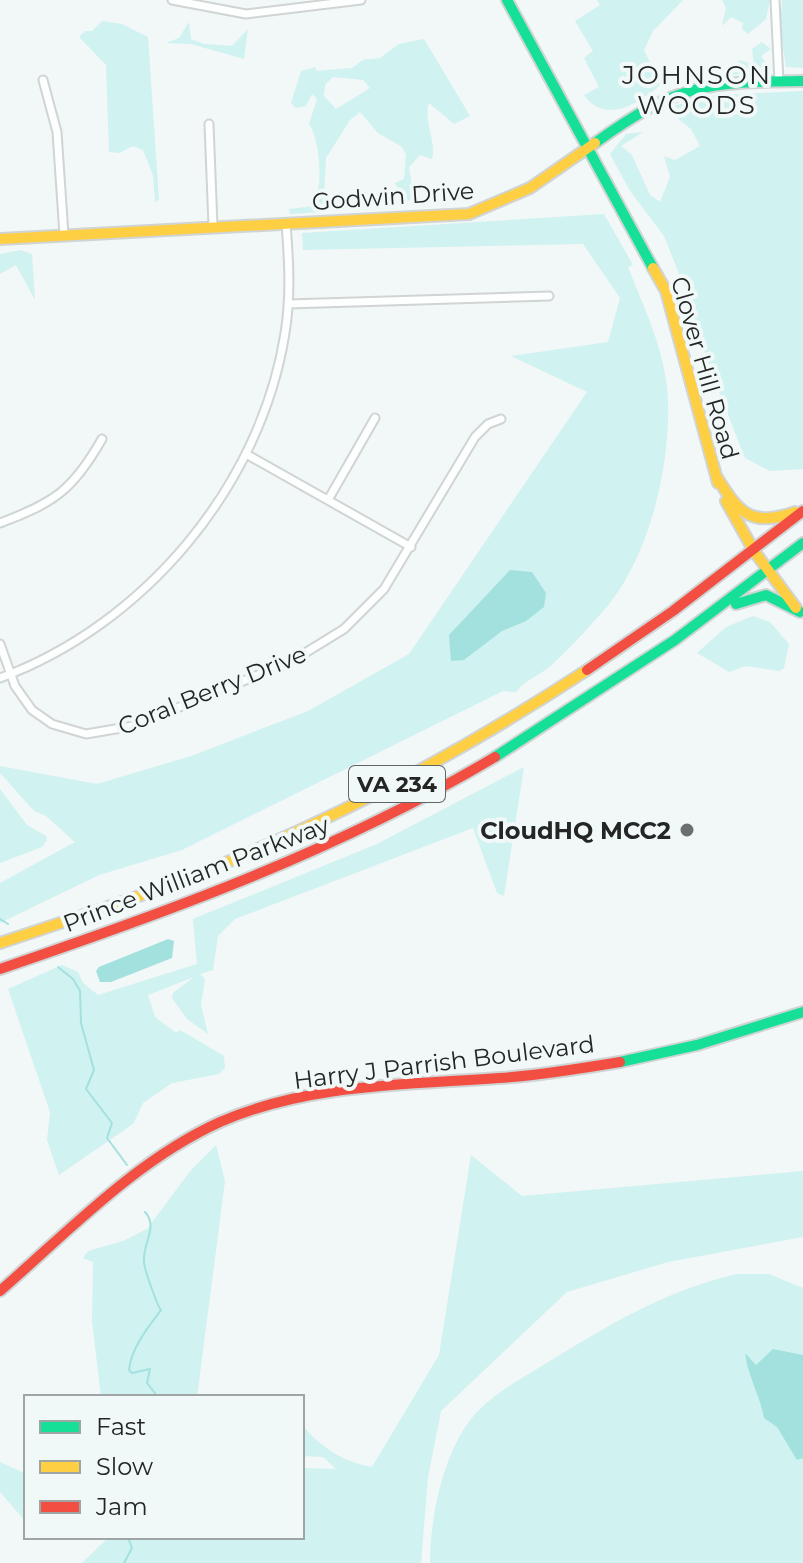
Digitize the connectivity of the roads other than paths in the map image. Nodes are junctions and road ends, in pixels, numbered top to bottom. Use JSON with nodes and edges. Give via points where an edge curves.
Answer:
{"nodes":[{"id":1,"x":172,"y":0,"type":"edge"},
{"id":2,"x":361,"y":0,"type":"edge"},
{"id":3,"x":507,"y":0,"type":"edge"},
{"id":4,"x":775,"y":0,"type":"edge"},
{"id":5,"x":43,"y":80,"type":"dead end"},
{"id":6,"x":803,"y":81,"type":"edge"},
{"id":7,"x":779,"y":82,"type":"junction"},
{"id":8,"x":209,"y":124,"type":"dead end"},
{"id":9,"x":589,"y":150,"type":"junction"},
{"id":10,"x":286,"y":224,"type":"junction"},
{"id":11,"x":213,"y":226,"type":"junction"},
{"id":12,"x":64,"y":235,"type":"junction"},
{"id":13,"x":0,"y":239,"type":"edge"},
{"id":14,"x":549,"y":296,"type":"dead end"},
{"id":15,"x":288,"y":304,"type":"junction"},
{"id":16,"x":375,"y":418,"type":"dead end"},
{"id":17,"x":501,"y":419,"type":"dead end"},
{"id":18,"x":102,"y":439,"type":"dead end"},
{"id":19,"x":246,"y":454,"type":"junction"},
{"id":20,"x":716,"y":476,"type":"junction"},
{"id":21,"x":328,"y":500,"type":"junction"},
{"id":22,"x":803,"y":510,"type":"edge"},
{"id":23,"x":0,"y":523,"type":"edge"},
{"id":24,"x":803,"y":543,"type":"edge"},
{"id":25,"x":411,"y":547,"type":"junction"},
{"id":26,"x":754,"y":551,"type":"junction"},
{"id":27,"x":768,"y":571,"type":"junction"},
{"id":28,"x":801,"y":614,"type":"edge"},
{"id":29,"x":704,"y":621,"type":"junction"},
{"id":30,"x":0,"y":644,"type":"edge"},
{"id":31,"x":11,"y":674,"type":"junction"},
{"id":32,"x":0,"y":678,"type":"edge"},
{"id":33,"x":0,"y":943,"type":"edge"},
{"id":34,"x":0,"y":969,"type":"edge"},
{"id":35,"x":803,"y":1012,"type":"edge"},
{"id":36,"x":0,"y":1291,"type":"edge"}],
"edges":[{"from":1,"to":2,"type":"street","via":[[246,14]]},
{"from":3,"to":9,"type":"main road","name":"Clover Hill Road"},
{"from":4,"to":7,"type":"street"},
{"from":5,"to":12,"type":"street","via":[[57,132]]},
{"from":6,"to":7,"type":"main road","name":"Godwin Drive"},
{"from":7,"to":9,"type":"main road","name":"Godwin Drive","via":[[723,82],[690,89],[649,108]]},
{"from":8,"to":11,"type":"street"},
{"from":9,"to":10,"type":"main road","name":"Godwin Drive","via":[[519,198],[469,214]]},
{"from":9,"to":20,"type":"main road","name":"Clover Hill Road","via":[[666,291]]},
{"from":10,"to":11,"type":"main road","name":"Godwin Drive"},
{"from":10,"to":15,"type":"street"},
{"from":11,"to":12,"type":"main road","name":"Godwin Drive"},
{"from":12,"to":13,"type":"main road","name":"Godwin Drive"},
{"from":14,"to":15,"type":"street"},
{"from":15,"to":19,"type":"street","via":[[273,384]]},
{"from":16,"to":21,"type":"street"},
{"from":17,"to":25,"type":"street","name":"Coral Berry Drive","via":[[475,437]]},
{"from":18,"to":23,"type":"street","via":[[86,467],[59,496]]},
{"from":19,"to":21,"type":"street"},
{"from":19,"to":31,"type":"street","via":[[204,521],[144,590],[75,641]]},
{"from":20,"to":22,"type":"main road","via":[[737,507],[754,519],[773,521]]},
{"from":20,"to":26,"type":"main road","name":"Clover Hill Road"},
{"from":21,"to":25,"type":"street"},
{"from":22,"to":26,"type":"main road","name":"Prince William Parkway","number":"VA 234"},
{"from":24,"to":27,"type":"main road","name":"Prince William Parkway","number":"VA 234"},
{"from":25,"to":31,"type":"street","name":"Coral Berry Drive","via":[[373,602],[321,645],[133,726],[102,734],[63,729],[32,710]]},
{"from":26,"to":27,"type":"main road","name":"Clover Hill Road"},
{"from":26,"to":33,"type":"main road","name":"Prince William Parkway","number":"VA 234","via":[[674,614],[567,686],[409,778],[187,878]]},
{"from":27,"to":28,"type":"main road","name":"Clover Hill Road"},
{"from":27,"to":29,"type":"main road","name":"Prince William Parkway","number":"VA 234"},
{"from":28,"to":29,"type":"main road","via":[[761,594]]},
{"from":29,"to":34,"type":"main road","name":"Prince William Parkway","number":"VA 234","via":[[544,730],[350,835],[172,910]]},
{"from":30,"to":31,"type":"street","name":"Coral Berry Drive"},
{"from":31,"to":32,"type":"street"},
{"from":35,"to":36,"type":"main road","name":"Harry J Parrish Boulevard","via":[[679,1049],[598,1065],[347,1090],[253,1110],[193,1136],[152,1162]]}]}
